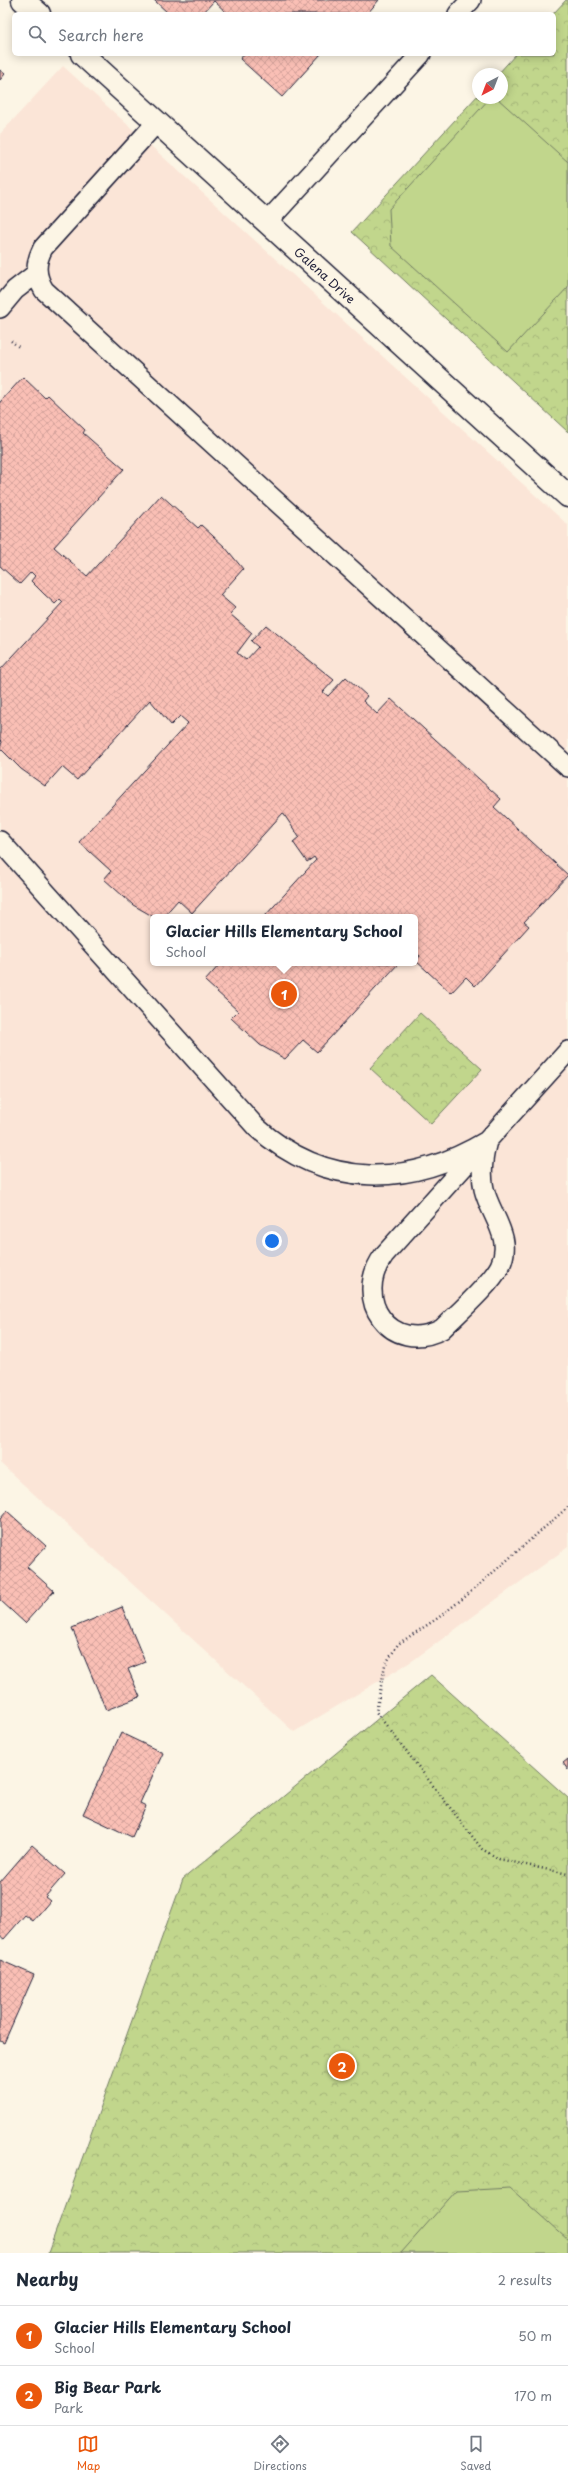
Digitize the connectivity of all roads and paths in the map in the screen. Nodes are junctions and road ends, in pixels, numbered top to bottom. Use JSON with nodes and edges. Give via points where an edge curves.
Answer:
{"nodes":[{"id":1,"x":23,"y":0,"type":"edge"},
{"id":2,"x":471,"y":0,"type":"edge"},
{"id":3,"x":37,"y":12,"type":"edge"},
{"id":4,"x":460,"y":12,"type":"edge"},
{"id":5,"x":84,"y":56,"type":"edge"},
{"id":6,"x":419,"y":56,"type":"edge"},
{"id":7,"x":157,"y":122,"type":"junction"},
{"id":8,"x":267,"y":222,"type":"junction"},
{"id":9,"x":36,"y":274,"type":"junction"},
{"id":10,"x":0,"y":308,"type":"edge"},
{"id":11,"x":11,"y":341,"type":"dead end"},
{"id":12,"x":20,"y":348,"type":"dead end"},
{"id":13,"x":568,"y":496,"type":"edge"},
{"id":14,"x":568,"y":767,"type":"edge"},
{"id":15,"x":0,"y":841,"type":"edge"},
{"id":16,"x":568,"y":1051,"type":"edge"},
{"id":17,"x":487,"y":1140,"type":"junction"},
{"id":18,"x":568,"y":1507,"type":"edge"},
{"id":19,"x":568,"y":1874,"type":"edge"}],
"edges":[{"from":1,"to":3,"type":"street"},
{"from":2,"to":4,"type":"lane"},
{"from":5,"to":7,"type":"street","name":"Galena Drive"},
{"from":6,"to":8,"type":"lane"},
{"from":7,"to":8,"type":"street","name":"Galena Drive"},
{"from":7,"to":9,"type":"lane","via":[[43,248],[37,260]]},
{"from":8,"to":13,"type":"street","name":"Galena Drive"},
{"from":9,"to":10,"type":"lane","via":[[15,290]]},
{"from":9,"to":14,"type":"lane","via":[[50,296]]},
{"from":11,"to":12,"type":"path"},
{"from":15,"to":17,"type":"lane","via":[[256,1127],[290,1153],[334,1171],[383,1175],[428,1168],[468,1152]]},
{"from":16,"to":17,"type":"lane"},
{"from":17,"to":17,"type":"lane","via":[[376,1265],[372,1276],[372,1301],[378,1314],[396,1332],[419,1337],[431,1335],[442,1329],[500,1266],[505,1244],[483,1187],[482,1171]]},
{"from":18,"to":19,"type":"path","via":[[466,1596],[398,1644],[385,1665],[376,1712],[482,1849],[508,1861]]}]}
